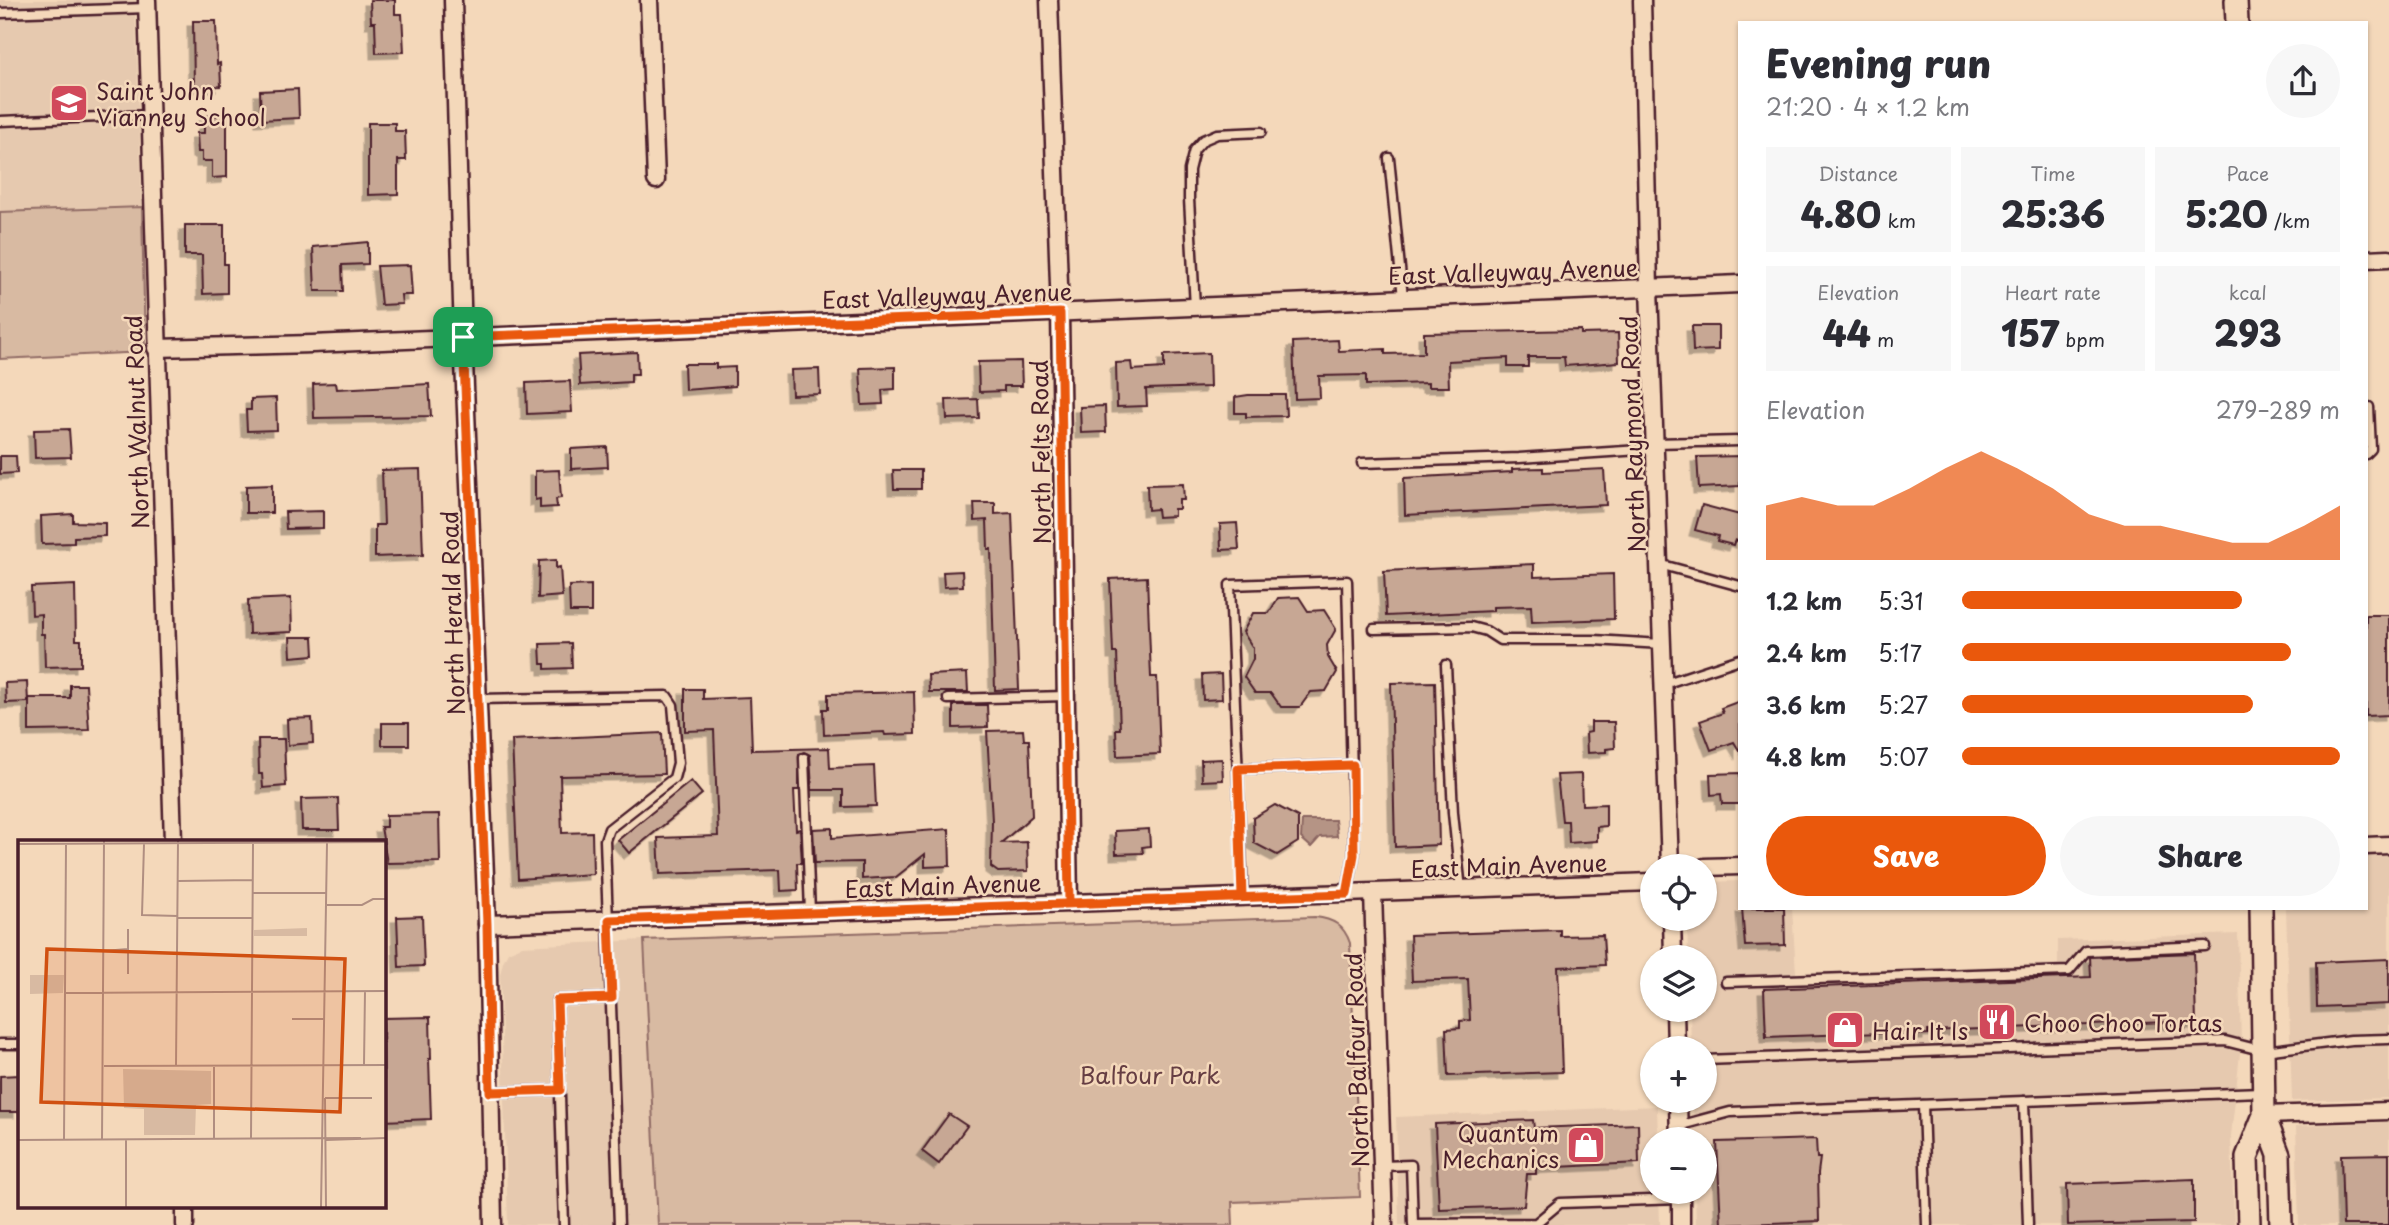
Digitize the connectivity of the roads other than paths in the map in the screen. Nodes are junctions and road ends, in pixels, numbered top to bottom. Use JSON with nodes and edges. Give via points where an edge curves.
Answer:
{"nodes":[{"id":1,"x":453,"y":0,"type":"edge"},
{"id":2,"x":649,"y":0,"type":"edge"},
{"id":3,"x":1049,"y":0,"type":"edge"},
{"id":4,"x":1642,"y":0,"type":"edge"},
{"id":5,"x":2236,"y":0,"type":"edge"},
{"id":6,"x":147,"y":4,"type":"edge"},
{"id":7,"x":0,"y":13,"type":"edge"},
{"id":8,"x":2237,"y":21,"type":"edge"},
{"id":9,"x":151,"y":115,"type":"junction"},
{"id":10,"x":0,"y":121,"type":"edge"},
{"id":11,"x":1261,"y":132,"type":"dead end"},
{"id":12,"x":1389,"y":158,"type":"dead end"},
{"id":13,"x":656,"y":180,"type":"dead end"},
{"id":14,"x":2389,"y":258,"type":"edge"},
{"id":15,"x":2368,"y":259,"type":"edge"},
{"id":16,"x":1738,"y":284,"type":"edge"},
{"id":17,"x":1649,"y":288,"type":"junction"},
{"id":18,"x":1403,"y":298,"type":"junction"},
{"id":19,"x":1195,"y":307,"type":"junction"},
{"id":20,"x":1060,"y":313,"type":"junction"},
{"id":21,"x":463,"y":337,"type":"junction"},
{"id":22,"x":156,"y":348,"type":"junction"},
{"id":23,"x":2369,"y":407,"type":"dead end"},
{"id":24,"x":1738,"y":441,"type":"edge"},
{"id":25,"x":1655,"y":446,"type":"junction"},
{"id":26,"x":2368,"y":452,"type":"edge"},
{"id":27,"x":1362,"y":463,"type":"dead end"},
{"id":28,"x":1660,"y":564,"type":"junction"},
{"id":29,"x":1738,"y":585,"type":"edge"},
{"id":30,"x":1374,"y":629,"type":"dead end"},
{"id":31,"x":1662,"y":644,"type":"junction"},
{"id":32,"x":1738,"y":660,"type":"edge"},
{"id":33,"x":1446,"y":665,"type":"dead end"},
{"id":34,"x":1664,"y":684,"type":"junction"},
{"id":35,"x":1066,"y":696,"type":"junction"},
{"id":36,"x":478,"y":699,"type":"junction"},
{"id":37,"x":948,"y":699,"type":"dead end"},
{"id":38,"x":804,"y":758,"type":"dead end"},
{"id":39,"x":1353,"y":765,"type":"junction"},
{"id":40,"x":1238,"y":769,"type":"junction"},
{"id":41,"x":173,"y":840,"type":"edge"},
{"id":42,"x":2389,"y":845,"type":"edge"},
{"id":43,"x":2368,"y":846,"type":"edge"},
{"id":44,"x":1670,"y":854,"type":"edge"},
{"id":45,"x":1738,"y":866,"type":"edge"},
{"id":46,"x":1717,"y":867,"type":"edge"},
{"id":47,"x":1640,"y":883,"type":"edge"},
{"id":48,"x":1461,"y":890,"type":"junction"},
{"id":49,"x":1373,"y":893,"type":"junction"},
{"id":50,"x":1347,"y":894,"type":"junction"},
{"id":51,"x":1242,"y":897,"type":"junction"},
{"id":52,"x":1069,"y":903,"type":"junction"},
{"id":53,"x":2261,"y":910,"type":"edge"},
{"id":54,"x":810,"y":912,"type":"junction"},
{"id":55,"x":609,"y":920,"type":"junction"},
{"id":56,"x":487,"y":924,"type":"junction"},
{"id":57,"x":2205,"y":946,"type":"dead end"},
{"id":58,"x":1726,"y":982,"type":"dead end"},
{"id":59,"x":612,"y":998,"type":"junction"},
{"id":60,"x":2389,"y":1039,"type":"edge"},
{"id":61,"x":0,"y":1044,"type":"edge"},
{"id":62,"x":18,"y":1044,"type":"edge"},
{"id":63,"x":2264,"y":1051,"type":"junction"},
{"id":64,"x":1717,"y":1060,"type":"edge"},
{"id":65,"x":560,"y":1090,"type":"junction"},
{"id":66,"x":490,"y":1092,"type":"junction"},
{"id":67,"x":2264,"y":1092,"type":"junction"},
{"id":68,"x":2024,"y":1101,"type":"junction"},
{"id":69,"x":1923,"y":1105,"type":"junction"},
{"id":70,"x":2389,"y":1111,"type":"edge"},
{"id":71,"x":2264,"y":1115,"type":"junction"},
{"id":72,"x":1694,"y":1127,"type":"edge"},
{"id":73,"x":1382,"y":1166,"type":"junction"},
{"id":74,"x":1640,"y":1198,"type":"edge"},
{"id":75,"x":1681,"y":1204,"type":"edge"},
{"id":76,"x":1536,"y":1224,"type":"edge"},
{"id":77,"x":493,"y":1225,"type":"edge"},
{"id":78,"x":564,"y":1225,"type":"edge"},
{"id":79,"x":619,"y":1225,"type":"edge"},
{"id":80,"x":1384,"y":1225,"type":"edge"},
{"id":81,"x":1682,"y":1225,"type":"edge"},
{"id":82,"x":1927,"y":1225,"type":"edge"},
{"id":83,"x":2028,"y":1225,"type":"edge"},
{"id":84,"x":2249,"y":1225,"type":"edge"},
{"id":85,"x":2281,"y":1225,"type":"edge"}],
"edges":[{"from":1,"to":21,"type":"street","name":"North Herald Road"},
{"from":2,"to":13,"type":"street"},
{"from":3,"to":20,"type":"street","name":"North Felts Road"},
{"from":4,"to":17,"type":"street","name":"North Raymond Road"},
{"from":5,"to":8,"type":"main road"},
{"from":6,"to":7,"type":"lane"},
{"from":6,"to":9,"type":"street","name":"North Walnut Road"},
{"from":9,"to":10,"type":"lane"},
{"from":9,"to":22,"type":"street","name":"North Walnut Road"},
{"from":11,"to":19,"type":"lane","via":[[1217,134],[1194,150],[1189,199]]},
{"from":12,"to":18,"type":"lane"},
{"from":14,"to":15,"type":"street"},
{"from":16,"to":17,"type":"street","name":"East Valleyway Avenue"},
{"from":17,"to":18,"type":"street","name":"East Valleyway Avenue"},
{"from":17,"to":25,"type":"street","name":"North Raymond Road"},
{"from":18,"to":19,"type":"street","name":"East Valleyway Avenue"},
{"from":19,"to":20,"type":"street","name":"East Valleyway Avenue"},
{"from":20,"to":21,"type":"street","name":"East Valleyway Avenue"},
{"from":20,"to":35,"type":"street","name":"North Felts Road"},
{"from":21,"to":22,"type":"street","name":"East Valleyway Avenue"},
{"from":21,"to":36,"type":"street","name":"North Herald Road"},
{"from":22,"to":41,"type":"street","name":"North Walnut Road"},
{"from":23,"to":26,"type":"lane"},
{"from":24,"to":25,"type":"lane"},
{"from":25,"to":27,"type":"lane","via":[[1520,458]]},
{"from":25,"to":28,"type":"street","name":"North Raymond Road"},
{"from":28,"to":29,"type":"lane"},
{"from":28,"to":31,"type":"street","name":"North Raymond Road"},
{"from":30,"to":31,"type":"lane","via":[[1471,627],[1500,639]]},
{"from":31,"to":34,"type":"street","name":"North Raymond Road"},
{"from":32,"to":34,"type":"lane"},
{"from":33,"to":48,"type":"lane"},
{"from":34,"to":44,"type":"street","name":"North Raymond Road"},
{"from":35,"to":37,"type":"lane"},
{"from":35,"to":52,"type":"street","name":"North Felts Road"},
{"from":36,"to":55,"type":"lane","via":[[671,699],[677,773],[609,829]]},
{"from":36,"to":56,"type":"street","name":"North Herald Road"},
{"from":38,"to":54,"type":"lane"},
{"from":39,"to":40,"type":"lane"},
{"from":39,"to":40,"type":"lane","via":[[1347,581],[1230,585]]},
{"from":39,"to":50,"type":"lane","via":[[1354,855]]},
{"from":40,"to":51,"type":"lane"},
{"from":42,"to":43,"type":"street"},
{"from":45,"to":46,"type":"street"},
{"from":47,"to":48,"type":"street","name":"East Main Avenue"},
{"from":48,"to":49,"type":"street","name":"East Main Avenue"},
{"from":49,"to":50,"type":"street","name":"East Main Avenue"},
{"from":49,"to":73,"type":"street","name":"North Balfour Road"},
{"from":50,"to":51,"type":"street","name":"East Main Avenue"},
{"from":51,"to":52,"type":"street","name":"East Main Avenue"},
{"from":52,"to":54,"type":"street","name":"East Main Avenue"},
{"from":53,"to":63,"type":"main road"},
{"from":54,"to":55,"type":"street","name":"East Main Avenue"},
{"from":55,"to":56,"type":"street","name":"East Main Avenue"},
{"from":55,"to":59,"type":"lane"},
{"from":56,"to":66,"type":"street","name":"North Herald Road"},
{"from":57,"to":58,"type":"lane","via":[[2086,951],[2070,971]]},
{"from":59,"to":65,"type":"lane","via":[[557,1000]]},
{"from":59,"to":79,"type":"lane"},
{"from":60,"to":63,"type":"lane"},
{"from":61,"to":62,"type":"lane"},
{"from":63,"to":64,"type":"lane","via":[[2225,1041]]},
{"from":63,"to":67,"type":"main road"},
{"from":65,"to":66,"type":"lane"},
{"from":65,"to":78,"type":"lane"},
{"from":66,"to":77,"type":"street","name":"North Herald Road"},
{"from":67,"to":68,"type":"lane"},
{"from":67,"to":71,"type":"main road"},
{"from":68,"to":69,"type":"lane"},
{"from":68,"to":83,"type":"lane"},
{"from":69,"to":72,"type":"lane","via":[[1730,1112]]},
{"from":69,"to":82,"type":"lane"},
{"from":70,"to":71,"type":"street"},
{"from":71,"to":84,"type":"main road","via":[[2247,1157]]},
{"from":71,"to":85,"type":"main road","via":[[2279,1155]]},
{"from":73,"to":76,"type":"lane","via":[[1411,1166],[1413,1224]]},
{"from":73,"to":80,"type":"street","name":"North Balfour Road"},
{"from":74,"to":76,"type":"lane","via":[[1560,1203]]},
{"from":75,"to":81,"type":"street"}]}
